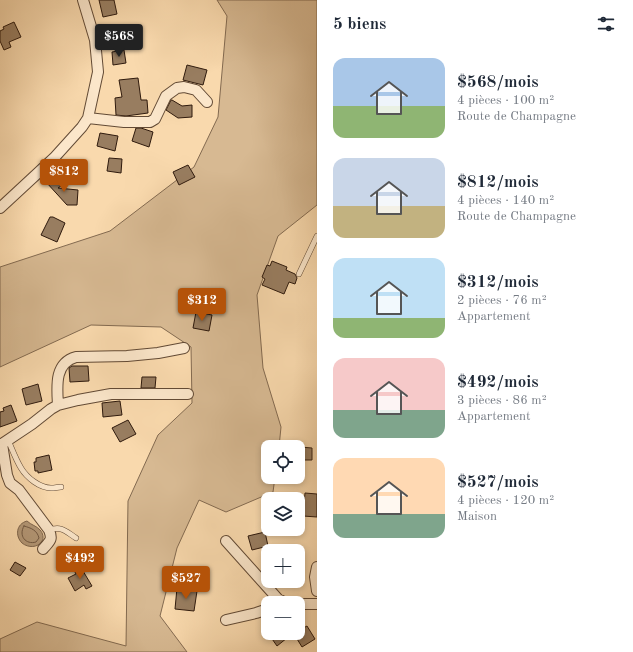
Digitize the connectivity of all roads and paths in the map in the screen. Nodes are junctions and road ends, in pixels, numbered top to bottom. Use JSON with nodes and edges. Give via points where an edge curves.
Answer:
{"nodes":[{"id":1,"x":83,"y":0,"type":"edge"},
{"id":2,"x":207,"y":102,"type":"dead end"},
{"id":3,"x":88,"y":118,"type":"junction"},
{"id":4,"x":0,"y":208,"type":"edge"},
{"id":5,"x":317,"y":236,"type":"edge"},
{"id":6,"x":299,"y":274,"type":"dead end"},
{"id":7,"x":184,"y":348,"type":"dead end"},
{"id":8,"x":188,"y":394,"type":"dead end"},
{"id":9,"x":58,"y":405,"type":"junction"},
{"id":10,"x":3,"y":443,"type":"edge"},
{"id":11,"x":61,"y":487,"type":"dead end"},
{"id":12,"x":49,"y":530,"type":"junction"},
{"id":13,"x":76,"y":538,"type":"dead end"},
{"id":14,"x":226,"y":541,"type":"dead end"},
{"id":15,"x":43,"y":549,"type":"dead end"},
{"id":16,"x":317,"y":567,"type":"edge"},
{"id":17,"x":317,"y":591,"type":"edge"},
{"id":18,"x":276,"y":596,"type":"edge"},
{"id":19,"x":305,"y":604,"type":"edge"},
{"id":20,"x":317,"y":604,"type":"edge"},
{"id":21,"x":261,"y":611,"type":"edge"},
{"id":22,"x":226,"y":620,"type":"dead end"}],
"edges":[{"from":1,"to":3,"type":"street","via":[[95,40],[98,72]]},
{"from":2,"to":3,"type":"street","via":[[196,90],[184,87],[177,88],[166,96],[155,119],[150,122]]},
{"from":3,"to":4,"type":"street","via":[[54,158]]},
{"from":5,"to":6,"type":"lane"},
{"from":7,"to":9,"type":"street","via":[[158,353],[71,359],[66,362],[58,376]]},
{"from":8,"to":9,"type":"street","via":[[111,394]]},
{"from":9,"to":10,"type":"street"},
{"from":10,"to":11,"type":"lane","via":[[28,477],[48,488]]},
{"from":10,"to":12,"type":"street","via":[[10,483]]},
{"from":12,"to":13,"type":"lane","via":[[61,529]]},
{"from":12,"to":15,"type":"street","via":[[51,540]]},
{"from":14,"to":18,"type":"street"},
{"from":16,"to":17,"type":"street"},
{"from":19,"to":20,"type":"street"},
{"from":21,"to":22,"type":"street"}]}
